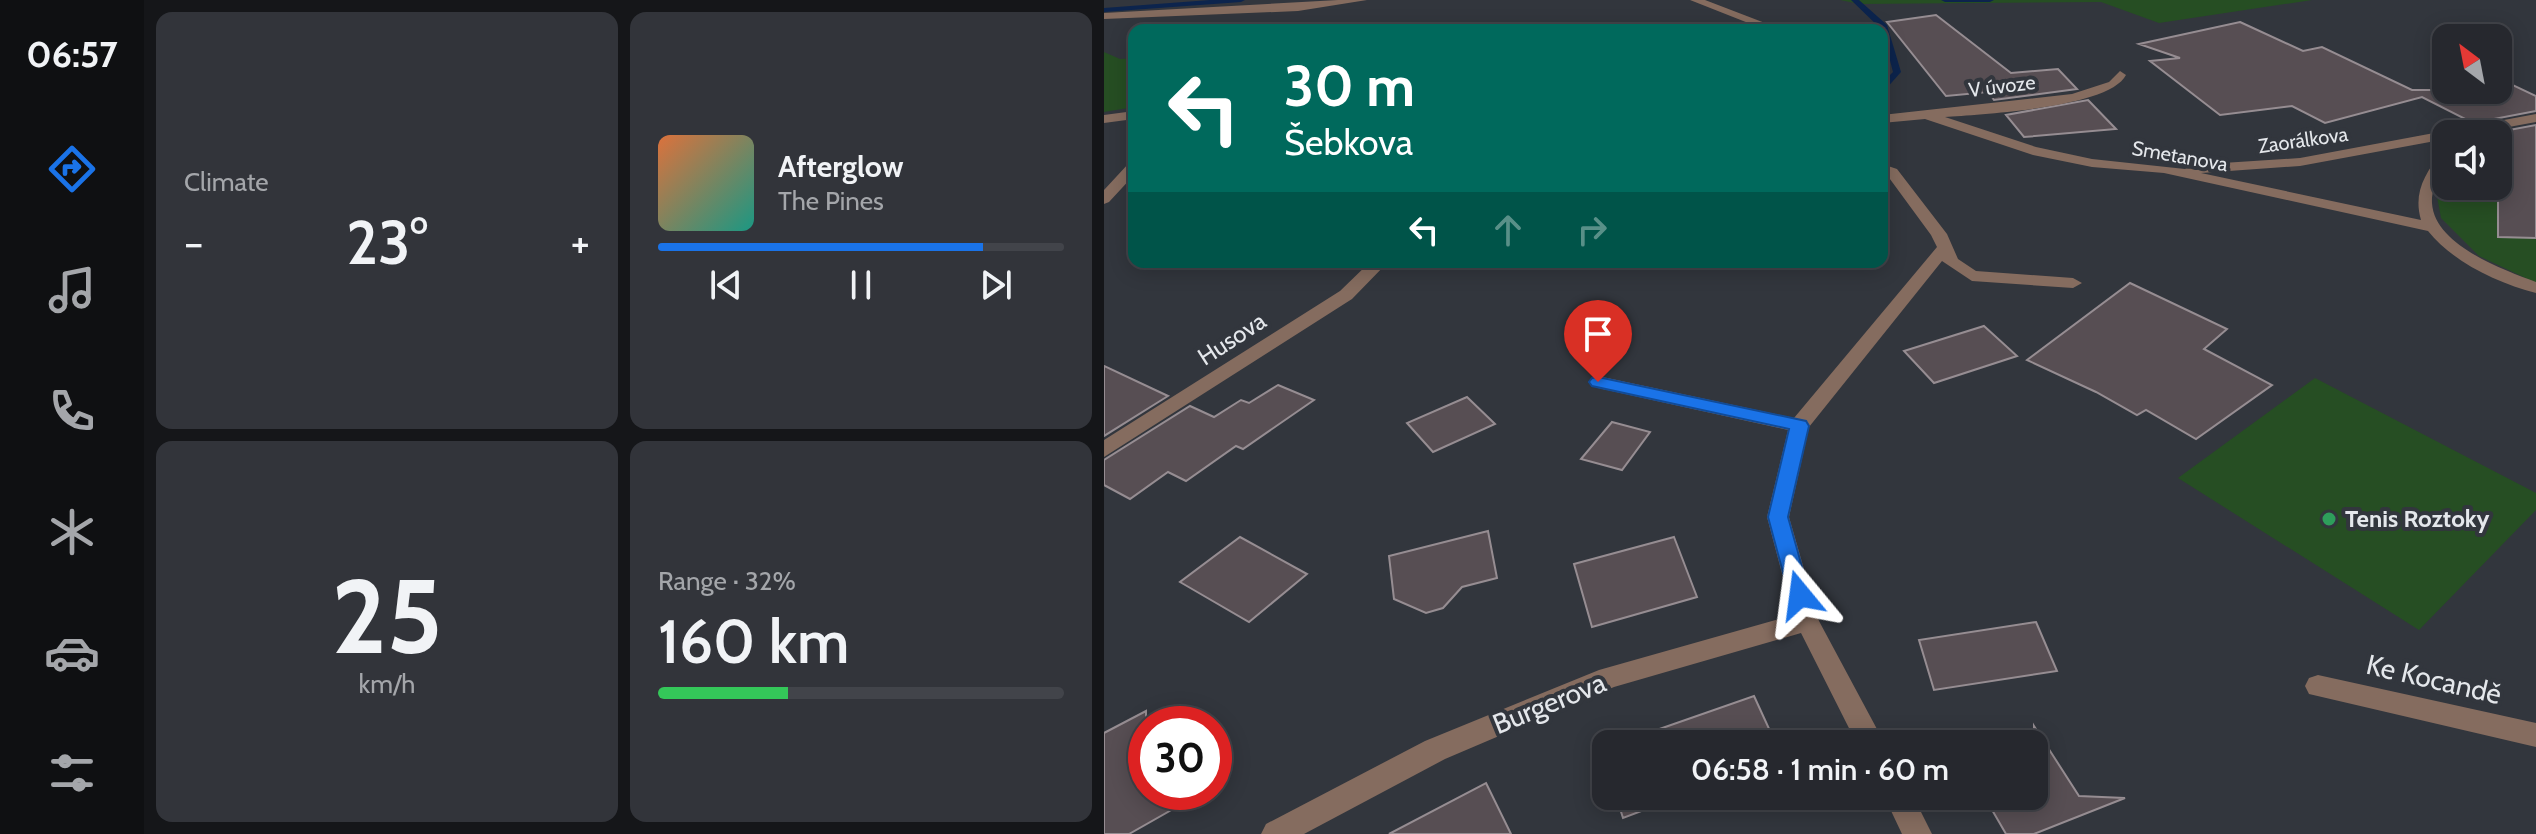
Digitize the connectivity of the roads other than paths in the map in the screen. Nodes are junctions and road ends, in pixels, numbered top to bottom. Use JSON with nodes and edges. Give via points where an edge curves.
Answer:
{"nodes":[{"id":1,"x":1362,"y":0,"type":"edge"},
{"id":2,"x":1695,"y":0,"type":"edge"},
{"id":3,"x":1104,"y":16,"type":"edge"},
{"id":4,"x":1761,"y":24,"type":"edge"},
{"id":5,"x":2120,"y":75,"type":"dead end"},
{"id":6,"x":1925,"y":115,"type":"junction"},
{"id":7,"x":1128,"y":116,"type":"edge"},
{"id":8,"x":1888,"y":118,"type":"edge"},
{"id":9,"x":2536,"y":118,"type":"edge"},
{"id":10,"x":1104,"y":119,"type":"edge"},
{"id":11,"x":2512,"y":123,"type":"edge"},
{"id":12,"x":2432,"y":137,"type":"edge"},
{"id":13,"x":2164,"y":169,"type":"junction"},
{"id":14,"x":1888,"y":170,"type":"edge"},
{"id":15,"x":1128,"y":173,"type":"edge"},
{"id":16,"x":2432,"y":175,"type":"edge"},
{"id":17,"x":1104,"y":199,"type":"edge"},
{"id":18,"x":2430,"y":227,"type":"junction"},
{"id":19,"x":1944,"y":249,"type":"junction"},
{"id":20,"x":1374,"y":268,"type":"edge"},
{"id":21,"x":2073,"y":283,"type":"dead end"},
{"id":22,"x":2536,"y":288,"type":"edge"},
{"id":23,"x":1598,"y":382,"type":"dead end"},
{"id":24,"x":1799,"y":426,"type":"junction"},
{"id":25,"x":1104,"y":450,"type":"edge"},
{"id":26,"x":1807,"y":621,"type":"junction"},
{"id":27,"x":2318,"y":686,"type":"dead end"},
{"id":28,"x":1864,"y":730,"type":"edge"},
{"id":29,"x":2536,"y":735,"type":"edge"},
{"id":30,"x":1905,"y":810,"type":"edge"},
{"id":31,"x":1306,"y":826,"type":"edge"},
{"id":32,"x":1276,"y":834,"type":"edge"},
{"id":33,"x":1917,"y":834,"type":"edge"}],
"edges":[{"from":1,"to":3,"type":"street","via":[[1250,13]]},
{"from":2,"to":4,"type":"street"},
{"from":5,"to":6,"type":"street","name":"V úvoze","via":[[2113,85],[2092,93]]},
{"from":6,"to":8,"type":"street","name":"V úvoze"},
{"from":6,"to":13,"type":"street","name":"Smetanova","via":[[2033,151]]},
{"from":7,"to":10,"type":"street"},
{"from":9,"to":11,"type":"street","name":"Zaorálkova"},
{"from":12,"to":13,"type":"street","name":"Zaorálkova","via":[[2300,162]]},
{"from":13,"to":18,"type":"street","name":"Smetanova"},
{"from":14,"to":19,"type":"street","via":[[1939,234]]},
{"from":15,"to":17,"type":"street"},
{"from":16,"to":18,"type":"street","via":[[2422,206]]},
{"from":18,"to":22,"type":"street","name":"Smetanova","via":[[2445,243]]},
{"from":19,"to":21,"type":"street","via":[[1951,262],[1972,276]]},
{"from":19,"to":24,"type":"street"},
{"from":20,"to":25,"type":"street","name":"Husova","via":[[1346,295]]},
{"from":23,"to":24,"type":"street"},
{"from":24,"to":26,"type":"street","via":[[1778,517]]},
{"from":26,"to":28,"type":"street"},
{"from":26,"to":31,"type":"street","name":"Burgerova","via":[[1608,678],[1435,750]]},
{"from":27,"to":29,"type":"street","name":"Ke Kocandě"},
{"from":30,"to":33,"type":"street"},
{"from":31,"to":32,"type":"street","name":"Burgerova"}]}
